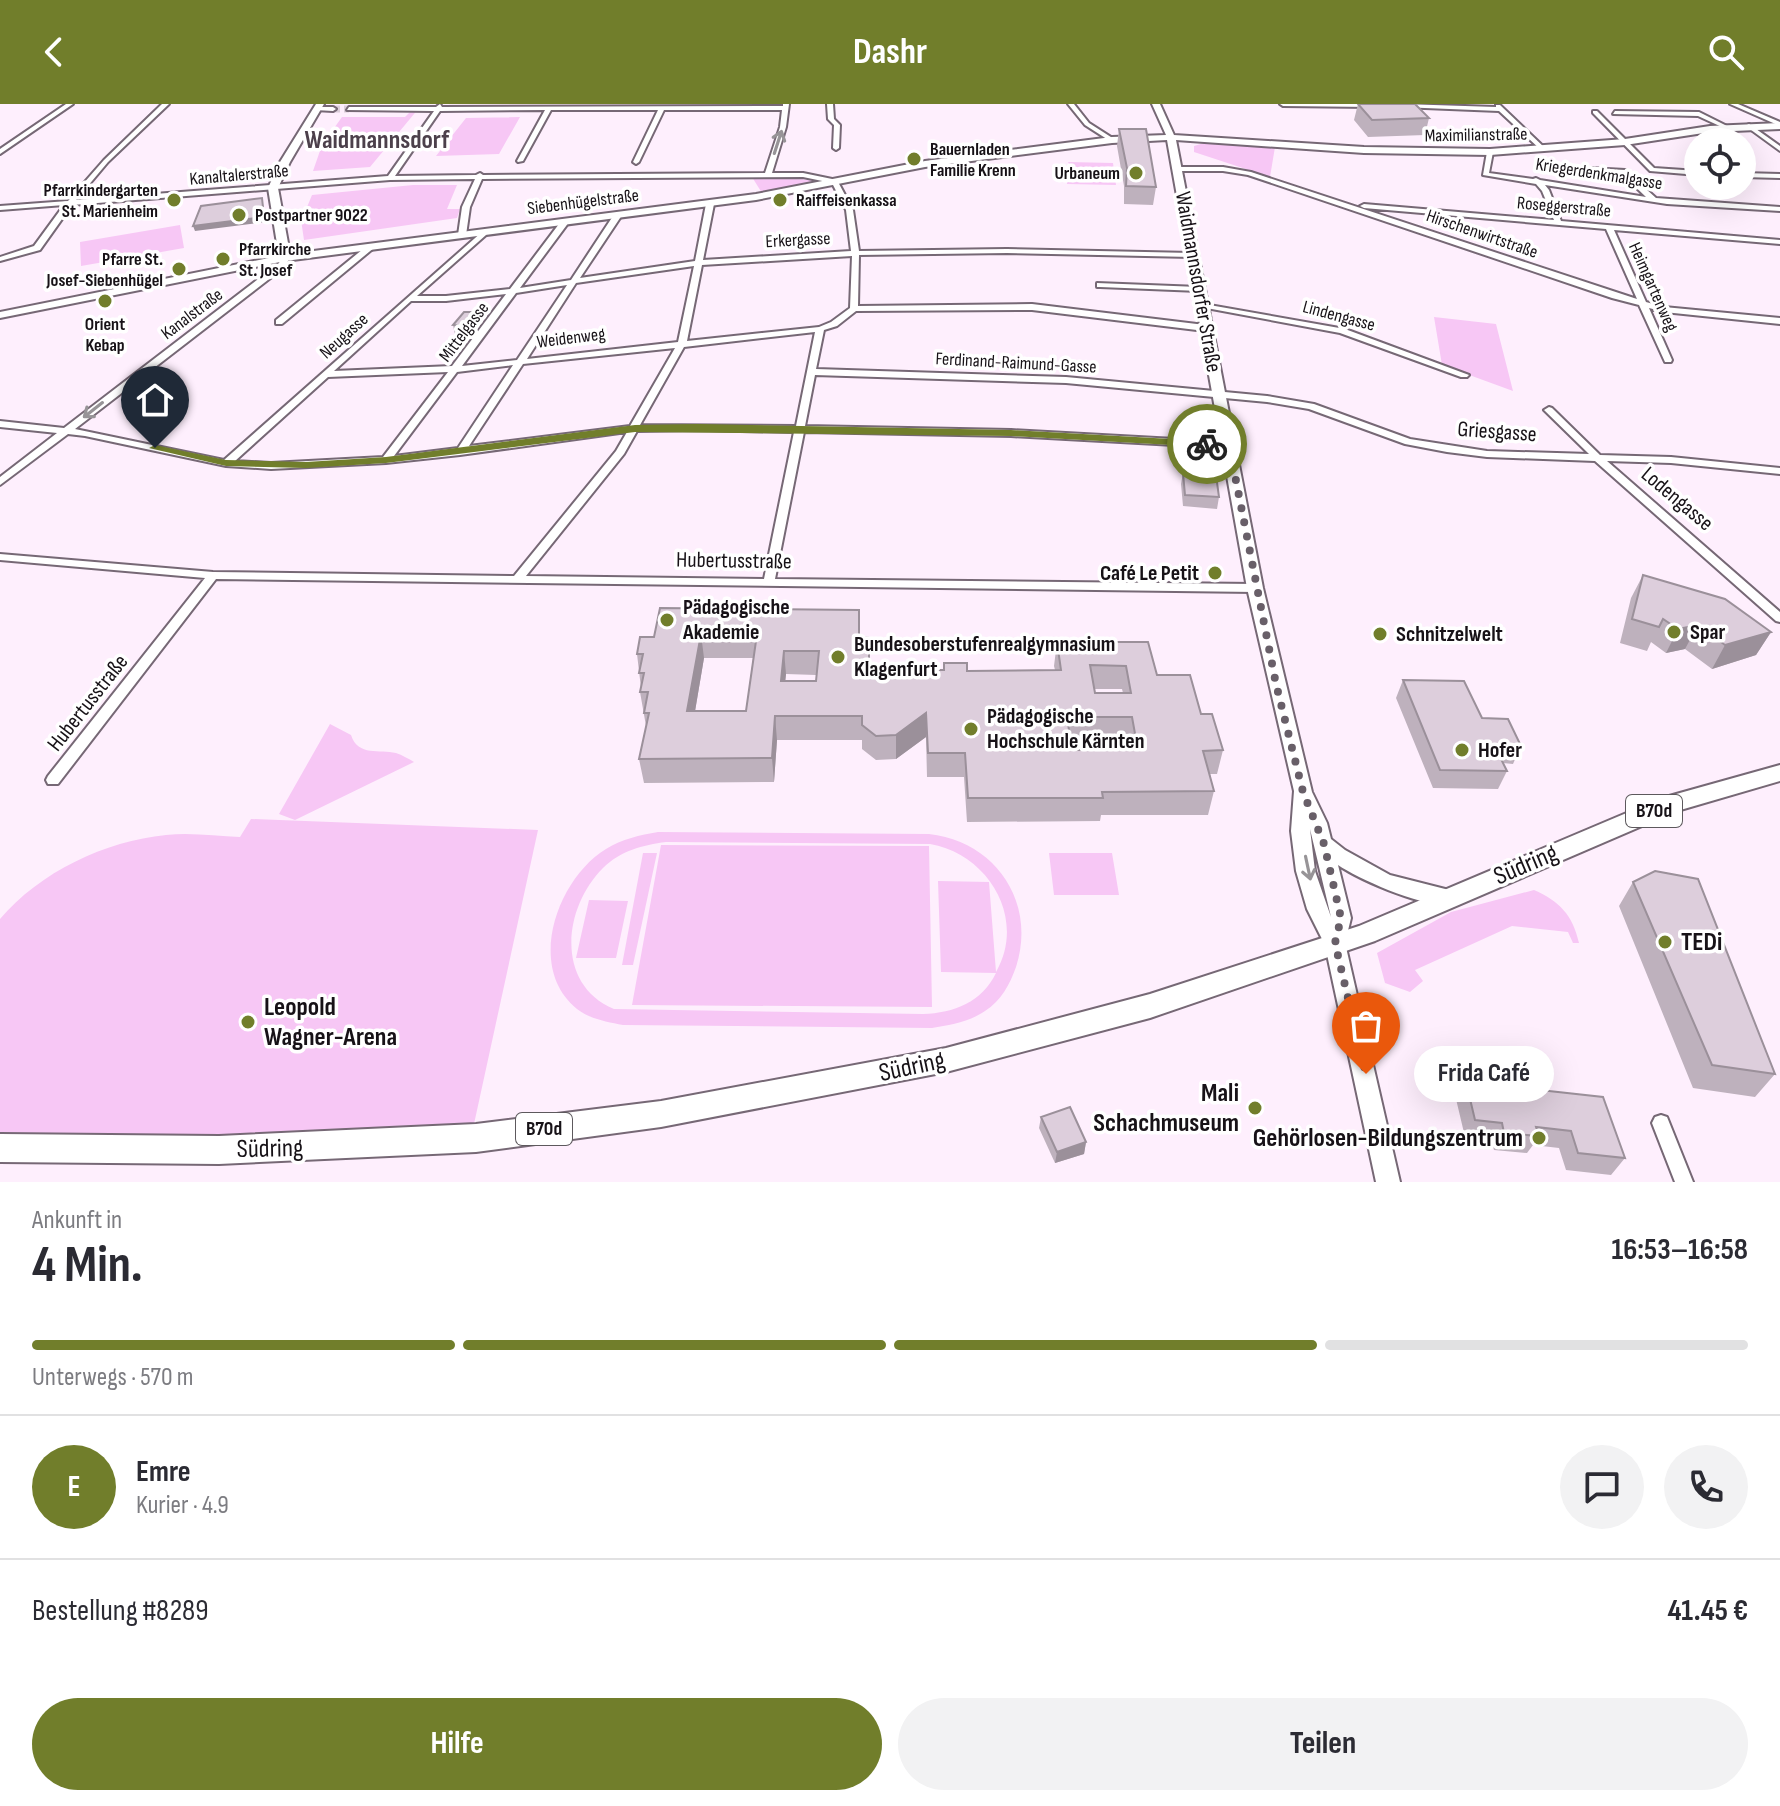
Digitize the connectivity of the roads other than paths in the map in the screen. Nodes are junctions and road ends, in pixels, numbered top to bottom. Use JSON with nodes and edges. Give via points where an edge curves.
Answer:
{"nodes":[{"id":1,"x":70,"y":104,"type":"edge"},
{"id":2,"x":166,"y":104,"type":"edge"},
{"id":3,"x":830,"y":104,"type":"edge"},
{"id":4,"x":1071,"y":104,"type":"edge"},
{"id":5,"x":1156,"y":104,"type":"edge"},
{"id":6,"x":1283,"y":104,"type":"edge"},
{"id":7,"x":1733,"y":104,"type":"edge"},
{"id":8,"x":1377,"y":105,"type":"edge"},
{"id":9,"x":1391,"y":105,"type":"edge"},
{"id":10,"x":786,"y":106,"type":"edge"},
{"id":11,"x":318,"y":107,"type":"edge"},
{"id":12,"x":1499,"y":107,"type":"edge"},
{"id":13,"x":439,"y":108,"type":"junction"},
{"id":14,"x":662,"y":108,"type":"junction"},
{"id":15,"x":333,"y":109,"type":"dead end"},
{"id":16,"x":349,"y":109,"type":"dead end"},
{"id":17,"x":549,"y":109,"type":"junction"},
{"id":18,"x":1595,"y":112,"type":"dead end"},
{"id":19,"x":1615,"y":113,"type":"dead end"},
{"id":20,"x":1780,"y":125,"type":"edge"},
{"id":21,"x":1749,"y":126,"type":"junction"},
{"id":22,"x":1726,"y":127,"type":"junction"},
{"id":23,"x":1171,"y":137,"type":"junction"},
{"id":24,"x":1112,"y":140,"type":"junction"},
{"id":25,"x":1625,"y":142,"type":"junction"},
{"id":26,"x":836,"y":148,"type":"dead end"},
{"id":27,"x":1543,"y":149,"type":"junction"},
{"id":28,"x":1780,"y":149,"type":"edge"},
{"id":29,"x":0,"y":152,"type":"edge"},
{"id":30,"x":1490,"y":152,"type":"junction"},
{"id":31,"x":636,"y":162,"type":"dead end"},
{"id":32,"x":1177,"y":169,"type":"junction"},
{"id":33,"x":1570,"y":169,"type":"dead end"},
{"id":34,"x":1684,"y":172,"type":"edge"},
{"id":35,"x":768,"y":174,"type":"junction"},
{"id":36,"x":480,"y":175,"type":"junction"},
{"id":37,"x":512,"y":175,"type":"junction"},
{"id":38,"x":1756,"y":176,"type":"edge"},
{"id":39,"x":1766,"y":176,"type":"junction"},
{"id":40,"x":1780,"y":176,"type":"edge"},
{"id":41,"x":390,"y":178,"type":"junction"},
{"id":42,"x":1536,"y":180,"type":"junction"},
{"id":43,"x":835,"y":181,"type":"junction"},
{"id":44,"x":1780,"y":187,"type":"edge"},
{"id":45,"x":273,"y":188,"type":"junction"},
{"id":46,"x":1654,"y":200,"type":"junction"},
{"id":47,"x":710,"y":204,"type":"junction"},
{"id":48,"x":1345,"y":204,"type":"junction"},
{"id":49,"x":67,"y":206,"type":"junction"},
{"id":50,"x":0,"y":208,"type":"edge"},
{"id":51,"x":1780,"y":209,"type":"edge"},
{"id":52,"x":618,"y":215,"type":"junction"},
{"id":53,"x":565,"y":222,"type":"junction"},
{"id":54,"x":1558,"y":222,"type":"junction"},
{"id":55,"x":1609,"y":227,"type":"junction"},
{"id":56,"x":483,"y":233,"type":"junction"},
{"id":57,"x":462,"y":235,"type":"junction"},
{"id":58,"x":1780,"y":242,"type":"edge"},
{"id":59,"x":371,"y":247,"type":"junction"},
{"id":60,"x":857,"y":253,"type":"junction"},
{"id":61,"x":1192,"y":255,"type":"junction"},
{"id":62,"x":285,"y":258,"type":"junction"},
{"id":63,"x":0,"y":259,"type":"edge"},
{"id":64,"x":699,"y":263,"type":"junction"},
{"id":65,"x":574,"y":282,"type":"junction"},
{"id":66,"x":1100,"y":285,"type":"dead end"},
{"id":67,"x":1199,"y":289,"type":"junction"},
{"id":68,"x":514,"y":292,"type":"junction"},
{"id":69,"x":409,"y":299,"type":"junction"},
{"id":70,"x":1201,"y":305,"type":"junction"},
{"id":71,"x":1645,"y":305,"type":"junction"},
{"id":72,"x":854,"y":309,"type":"junction"},
{"id":73,"x":0,"y":315,"type":"edge"},
{"id":74,"x":1780,"y":321,"type":"edge"},
{"id":75,"x":279,"y":322,"type":"dead end"},
{"id":76,"x":1205,"y":328,"type":"junction"},
{"id":77,"x":820,"y":329,"type":"junction"},
{"id":78,"x":683,"y":341,"type":"junction"},
{"id":79,"x":1668,"y":360,"type":"dead end"},
{"id":80,"x":521,"y":361,"type":"junction"},
{"id":81,"x":456,"y":369,"type":"junction"},
{"id":82,"x":811,"y":372,"type":"junction"},
{"id":83,"x":326,"y":374,"type":"junction"},
{"id":84,"x":1464,"y":375,"type":"dead end"},
{"id":85,"x":1219,"y":395,"type":"junction"},
{"id":86,"x":1549,"y":410,"type":"dead end"},
{"id":87,"x":0,"y":424,"type":"edge"},
{"id":88,"x":635,"y":428,"type":"junction"},
{"id":89,"x":799,"y":429,"type":"junction"},
{"id":90,"x":65,"y":432,"type":"junction"},
{"id":91,"x":1229,"y":445,"type":"junction"},
{"id":92,"x":460,"y":452,"type":"junction"},
{"id":93,"x":1597,"y":457,"type":"junction"},
{"id":94,"x":386,"y":460,"type":"junction"},
{"id":95,"x":226,"y":463,"type":"junction"},
{"id":96,"x":1780,"y":471,"type":"edge"},
{"id":97,"x":0,"y":482,"type":"edge"},
{"id":98,"x":0,"y":557,"type":"edge"},
{"id":99,"x":213,"y":575,"type":"junction"},
{"id":100,"x":518,"y":579,"type":"junction"},
{"id":101,"x":769,"y":581,"type":"junction"},
{"id":102,"x":1255,"y":588,"type":"junction"},
{"id":103,"x":1780,"y":618,"type":"edge"},
{"id":104,"x":1780,"y":773,"type":"edge"},
{"id":105,"x":53,"y":780,"type":"dead end"},
{"id":106,"x":1303,"y":792,"type":"junction"},
{"id":107,"x":1324,"y":844,"type":"junction"},
{"id":108,"x":1450,"y":898,"type":"junction"},
{"id":109,"x":1335,"y":943,"type":"junction"},
{"id":110,"x":1661,"y":1123,"type":"dead end"},
{"id":111,"x":0,"y":1148,"type":"edge"},
{"id":112,"x":1388,"y":1182,"type":"edge"},
{"id":113,"x":1684,"y":1182,"type":"edge"}],
"edges":[{"from":1,"to":29,"type":"street"},
{"from":2,"to":49,"type":"street"},
{"from":3,"to":26,"type":"street","via":[[837,125]]},
{"from":4,"to":24,"type":"street","via":[[1087,124]]},
{"from":5,"to":23,"type":"street","name":"Waidmannsdorfer Straße"},
{"from":6,"to":8,"type":"street"},
{"from":7,"to":20,"type":"street","name":"Maximilianstraße"},
{"from":9,"to":12,"type":"street"},
{"from":10,"to":14,"type":"street"},
{"from":35,"to":10,"type":"street","one_way":true},
{"from":11,"to":15,"type":"street"},
{"from":11,"to":45,"type":"street"},
{"from":12,"to":27,"type":"street"},
{"from":13,"to":16,"type":"street"},
{"from":13,"to":17,"type":"street"},
{"from":13,"to":41,"type":"street"},
{"from":14,"to":17,"type":"street"},
{"from":14,"to":31,"type":"street"},
{"from":17,"to":37,"type":"street"},
{"from":18,"to":25,"type":"street"},
{"from":19,"to":22,"type":"street","via":[[1699,114]]},
{"from":20,"to":21,"type":"street","name":"Maximilianstraße"},
{"from":21,"to":22,"type":"street","name":"Maximilianstraße"},
{"from":21,"to":28,"type":"street"},
{"from":22,"to":25,"type":"street","name":"Maximilianstraße"},
{"from":23,"to":24,"type":"street","name":"Siebenhügelstraße"},
{"from":23,"to":30,"type":"street","name":"Maximilianstraße"},
{"from":23,"to":32,"type":"street","name":"Waidmannsdorfer Straße"},
{"from":24,"to":43,"type":"street","name":"Siebenhügelstraße"},
{"from":25,"to":27,"type":"street","name":"Maximilianstraße"},
{"from":25,"to":34,"type":"street","via":[[1652,170]]},
{"from":27,"to":30,"type":"street","name":"Maximilianstraße"},
{"from":30,"to":42,"type":"street","name":"Kriegerdenkmalgasse","via":[[1485,174]]},
{"from":32,"to":48,"type":"street","name":"Hirschenwirtstraße","via":[[1237,170]]},
{"from":32,"to":61,"type":"street","name":"Waidmannsdorfer Straße"},
{"from":33,"to":46,"type":"street","via":[[1623,171]]},
{"from":35,"to":37,"type":"street","name":"Kanaltalerstraße"},
{"from":35,"to":43,"type":"street","name":"Kanaltalerstraße"},
{"from":36,"to":37,"type":"street","name":"Kanaltalerstraße"},
{"from":36,"to":41,"type":"street","name":"Kanaltalerstraße"},
{"from":36,"to":57,"type":"street","via":[[466,207]]},
{"from":38,"to":39,"type":"street"},
{"from":39,"to":40,"type":"street"},
{"from":39,"to":44,"type":"street"},
{"from":41,"to":45,"type":"street","name":"Kanaltalerstraße"},
{"from":42,"to":46,"type":"street","name":"Kriegerdenkmalgasse"},
{"from":42,"to":54,"type":"street"},
{"from":43,"to":47,"type":"street","name":"Siebenhügelstraße"},
{"from":43,"to":60,"type":"street","via":[[849,213]]},
{"from":45,"to":49,"type":"street","name":"Kanaltalerstraße"},
{"from":45,"to":62,"type":"street"},
{"from":46,"to":51,"type":"street","name":"Kriegerdenkmalgasse"},
{"from":47,"to":52,"type":"street","name":"Siebenhügelstraße"},
{"from":47,"to":64,"type":"street"},
{"from":48,"to":54,"type":"street","name":"Roseggerstraße"},
{"from":48,"to":71,"type":"street","name":"Hirschenwirtstraße"},
{"from":49,"to":50,"type":"street","name":"Kanaltalerstraße"},
{"from":49,"to":63,"type":"street","via":[[37,248]]},
{"from":52,"to":53,"type":"street","name":"Siebenhügelstraße"},
{"from":52,"to":65,"type":"street"},
{"from":53,"to":56,"type":"street","name":"Siebenhügelstraße"},
{"from":53,"to":68,"type":"street","name":"Mittelgasse"},
{"from":54,"to":55,"type":"street","name":"Roseggerstraße"},
{"from":55,"to":58,"type":"street","name":"Roseggerstraße"},
{"from":55,"to":71,"type":"street","name":"Heimgartenweg"},
{"from":56,"to":57,"type":"street","name":"Siebenhügelstraße"},
{"from":56,"to":69,"type":"street","name":"Neugasse"},
{"from":57,"to":59,"type":"street","name":"Siebenhügelstraße"},
{"from":59,"to":62,"type":"street","name":"Siebenhügelstraße"},
{"from":59,"to":75,"type":"street"},
{"from":60,"to":61,"type":"street","name":"Erkergasse","via":[[1030,250]]},
{"from":60,"to":64,"type":"street","name":"Erkergasse"},
{"from":60,"to":72,"type":"street"},
{"from":61,"to":67,"type":"street","name":"Waidmannsdorfer Straße"},
{"from":62,"to":73,"type":"street","name":"Siebenhügelstraße"},
{"from":62,"to":90,"type":"street","name":"Kanalstraße","one_way":true},
{"from":64,"to":65,"type":"street","name":"Erkergasse"},
{"from":64,"to":78,"type":"street"},
{"from":65,"to":68,"type":"street","name":"Erkergasse"},
{"from":65,"to":80,"type":"street"},
{"from":66,"to":67,"type":"street"},
{"from":67,"to":70,"type":"street","name":"Waidmannsdorfer Straße"},
{"from":68,"to":69,"type":"street","name":"Erkergasse"},
{"from":68,"to":81,"type":"street","name":"Mittelgasse"},
{"from":69,"to":83,"type":"street","name":"Neugasse"},
{"from":70,"to":76,"type":"street","name":"Waidmannsdorfer Straße"},
{"from":70,"to":84,"type":"street","name":"Lindengasse","via":[[1342,331]]},
{"from":71,"to":74,"type":"street","name":"Hirschenwirtstraße"},
{"from":71,"to":79,"type":"street","name":"Heimgartenweg"},
{"from":72,"to":76,"type":"street","via":[[1032,307]]},
{"from":72,"to":77,"type":"street"},
{"from":76,"to":85,"type":"street","name":"Waidmannsdorfer Straße"},
{"from":77,"to":78,"type":"street","name":"Weidenweg"},
{"from":77,"to":82,"type":"street"},
{"from":78,"to":80,"type":"street","name":"Weidenweg"},
{"from":78,"to":88,"type":"street"},
{"from":80,"to":81,"type":"street","name":"Weidenweg"},
{"from":80,"to":92,"type":"street"},
{"from":81,"to":83,"type":"street","name":"Weidenweg"},
{"from":81,"to":94,"type":"street","name":"Mittelgasse"},
{"from":82,"to":85,"type":"street","name":"Ferdinand-Raimund-Gasse","via":[[1066,380]]},
{"from":82,"to":89,"type":"street"},
{"from":83,"to":95,"type":"street","name":"Neugasse"},
{"from":85,"to":91,"type":"street","name":"Waidmannsdorfer Straße"},
{"from":85,"to":93,"type":"street","name":"Griesgasse","via":[[1311,406],[1408,442],[1447,449]]},
{"from":86,"to":93,"type":"street","name":"Lodengasse"},
{"from":87,"to":90,"type":"street"},
{"from":88,"to":89,"type":"street"},
{"from":88,"to":92,"type":"street"},
{"from":88,"to":100,"type":"street"},
{"from":89,"to":91,"type":"street"},
{"from":89,"to":101,"type":"street"},
{"from":90,"to":95,"type":"street"},
{"from":90,"to":97,"type":"street","name":"Kanalstraße"},
{"from":91,"to":102,"type":"street","name":"Waidmannsdorfer Straße"},
{"from":92,"to":94,"type":"street"},
{"from":93,"to":96,"type":"street","name":"Griesgasse"},
{"from":93,"to":103,"type":"street","name":"Lodengasse"},
{"from":94,"to":95,"type":"street","via":[[283,466]]},
{"from":98,"to":99,"type":"street","name":"Hubertusstraße"},
{"from":99,"to":100,"type":"street","name":"Hubertusstraße"},
{"from":99,"to":105,"type":"street","name":"Hubertusstraße"},
{"from":100,"to":101,"type":"street","name":"Hubertusstraße"},
{"from":101,"to":102,"type":"street","name":"Hubertusstraße"},
{"from":102,"to":106,"type":"street","name":"Waidmannsdorfer Straße"},
{"from":104,"to":108,"type":"main road","name":"Südring","number":"B70d","via":[[1670,804]]},
{"from":106,"to":107,"type":"street","name":"Waidmannsdorfer Straße"},
{"from":106,"to":109,"type":"street","name":"Waidmannsdorfer Straße","one_way":true,"via":[[1299,823],[1315,905]]},
{"from":107,"to":108,"type":"street","via":[[1346,864],[1374,877]]},
{"from":107,"to":109,"type":"street","name":"Waidmannsdorfer Straße","via":[[1341,918]]},
{"from":108,"to":109,"type":"main road","name":"Südring","number":"B70d"},
{"from":109,"to":111,"type":"main road","name":"Südring","number":"B70d","via":[[1150,1006],[946,1060],[661,1114],[476,1138],[343,1147]]},
{"from":109,"to":112,"type":"street","name":"Waidmannsdorfer Straße"},
{"from":110,"to":113,"type":"street"}]}
